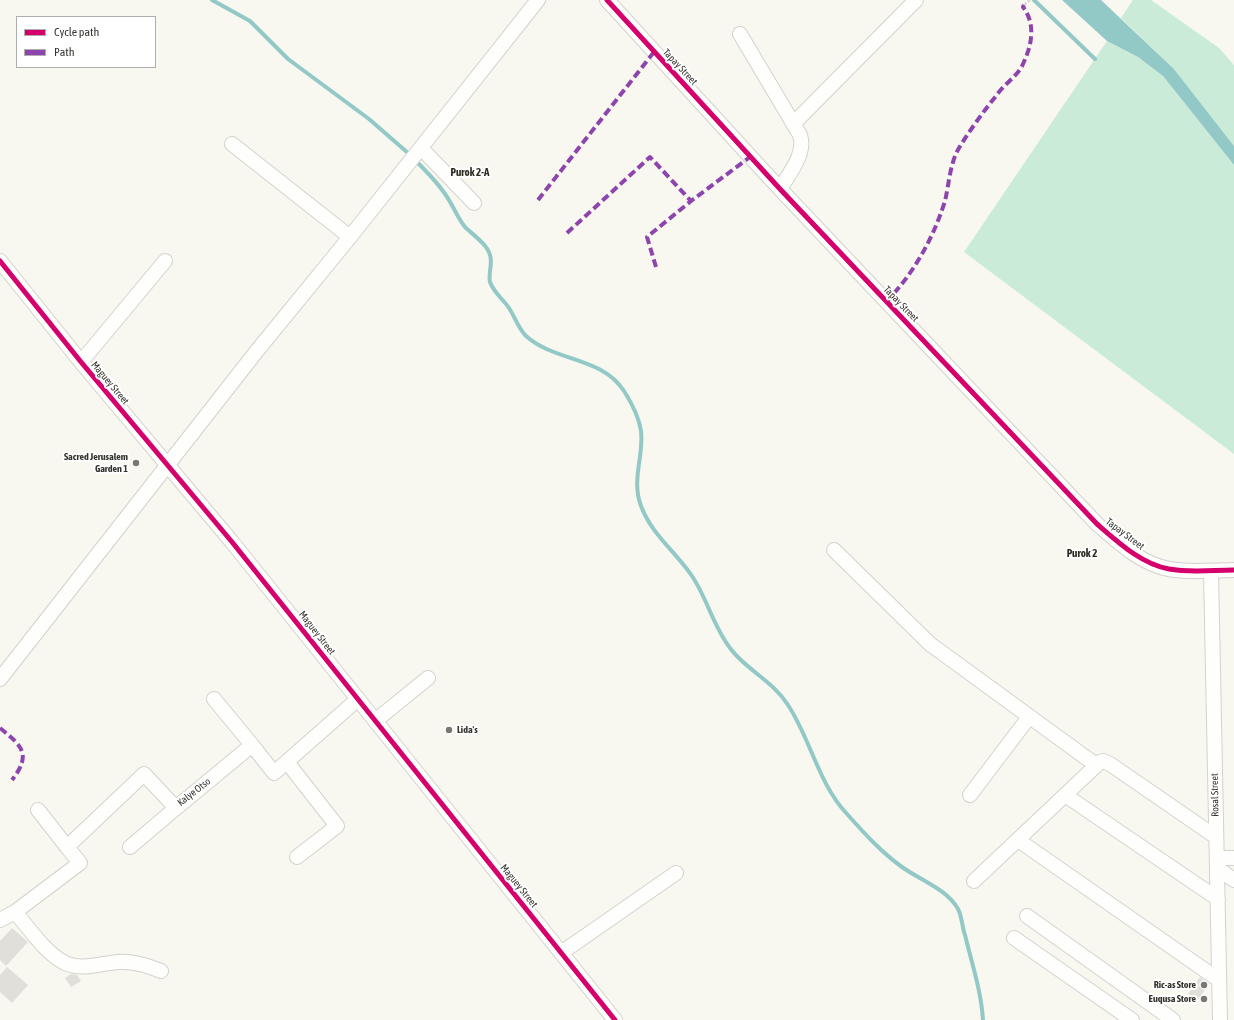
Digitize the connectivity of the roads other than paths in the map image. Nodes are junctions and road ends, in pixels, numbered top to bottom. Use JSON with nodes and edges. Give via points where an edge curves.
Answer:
{"nodes":[{"id":1,"x":538,"y":0,"type":"edge"},
{"id":2,"x":607,"y":0,"type":"edge"},
{"id":3,"x":916,"y":0,"type":"edge"},
{"id":4,"x":740,"y":34,"type":"dead end"},
{"id":5,"x":793,"y":124,"type":"junction"},
{"id":6,"x":232,"y":144,"type":"dead end"},
{"id":7,"x":421,"y":148,"type":"junction"},
{"id":8,"x":780,"y":189,"type":"junction"},
{"id":9,"x":474,"y":203,"type":"dead end"},
{"id":10,"x":350,"y":237,"type":"junction"},
{"id":11,"x":0,"y":261,"type":"edge"},
{"id":12,"x":165,"y":261,"type":"dead end"},
{"id":13,"x":81,"y":362,"type":"junction"},
{"id":14,"x":168,"y":466,"type":"junction"},
{"id":15,"x":834,"y":550,"type":"dead end"},
{"id":16,"x":1211,"y":570,"type":"junction"},
{"id":17,"x":1234,"y":570,"type":"edge"},
{"id":18,"x":428,"y":678,"type":"dead end"},
{"id":19,"x":0,"y":680,"type":"edge"},
{"id":20,"x":214,"y":699,"type":"dead end"},
{"id":21,"x":358,"y":699,"type":"junction"},
{"id":22,"x":1029,"y":717,"type":"junction"},
{"id":23,"x":375,"y":721,"type":"junction"},
{"id":24,"x":252,"y":745,"type":"junction"},
{"id":25,"x":287,"y":762,"type":"junction"},
{"id":26,"x":1096,"y":765,"type":"junction"},
{"id":27,"x":1065,"y":795,"type":"junction"},
{"id":28,"x":970,"y":796,"type":"dead end"},
{"id":29,"x":176,"y":808,"type":"junction"},
{"id":30,"x":38,"y":810,"type":"dead end"},
{"id":31,"x":1216,"y":837,"type":"junction"},
{"id":32,"x":1018,"y":840,"type":"junction"},
{"id":33,"x":67,"y":847,"type":"junction"},
{"id":34,"x":130,"y":847,"type":"dead end"},
{"id":35,"x":297,"y":858,"type":"dead end"},
{"id":36,"x":1234,"y":858,"type":"edge"},
{"id":37,"x":1217,"y":863,"type":"junction"},
{"id":38,"x":676,"y":872,"type":"dead end"},
{"id":39,"x":1234,"y":880,"type":"edge"},
{"id":40,"x":974,"y":882,"type":"dead end"},
{"id":41,"x":1218,"y":899,"type":"junction"},
{"id":42,"x":15,"y":912,"type":"junction"},
{"id":43,"x":1027,"y":916,"type":"dead end"},
{"id":44,"x":0,"y":920,"type":"edge"},
{"id":45,"x":1014,"y":938,"type":"dead end"},
{"id":46,"x":561,"y":953,"type":"junction"},
{"id":47,"x":161,"y":971,"type":"dead end"},
{"id":48,"x":1219,"y":980,"type":"junction"},
{"id":49,"x":615,"y":1020,"type":"edge"},
{"id":50,"x":1132,"y":1020,"type":"edge"},
{"id":51,"x":1173,"y":1020,"type":"edge"},
{"id":52,"x":1220,"y":1020,"type":"edge"}],
"edges":[{"from":1,"to":7,"type":"street"},
{"from":2,"to":8,"type":"street","name":"Tapay Street"},
{"from":3,"to":5,"type":"street"},
{"from":4,"to":5,"type":"street"},
{"from":5,"to":8,"type":"street","via":[[800,134],[802,147]]},
{"from":6,"to":10,"type":"street"},
{"from":7,"to":9,"type":"street"},
{"from":7,"to":10,"type":"street"},
{"from":8,"to":16,"type":"street","name":"Tapay Street","via":[[1097,524],[1136,555],[1155,565],[1169,569]]},
{"from":10,"to":14,"type":"street","via":[[256,352]]},
{"from":11,"to":13,"type":"street","name":"Maguey Street"},
{"from":12,"to":13,"type":"street"},
{"from":13,"to":14,"type":"street","name":"Maguey Street"},
{"from":14,"to":19,"type":"street"},
{"from":14,"to":21,"type":"street","name":"Maguey Street"},
{"from":15,"to":22,"type":"street","via":[[930,644]]},
{"from":16,"to":17,"type":"street","name":"Tapay Street"},
{"from":16,"to":31,"type":"street","name":"Rosal Street"},
{"from":18,"to":23,"type":"street"},
{"from":20,"to":24,"type":"street"},
{"from":21,"to":23,"type":"street","name":"Maguey Street"},
{"from":21,"to":25,"type":"street"},
{"from":22,"to":26,"type":"street"},
{"from":22,"to":28,"type":"street"},
{"from":23,"to":46,"type":"street","name":"Maguey Street"},
{"from":24,"to":25,"type":"street","via":[[274,773]]},
{"from":24,"to":29,"type":"street","name":"Kalye Otso"},
{"from":25,"to":35,"type":"street","via":[[337,826]]},
{"from":26,"to":27,"type":"street"},
{"from":26,"to":31,"type":"street","via":[[1103,761],[1107,762]]},
{"from":27,"to":32,"type":"street"},
{"from":27,"to":41,"type":"street"},
{"from":29,"to":33,"type":"street","name":"Kalye Otso","via":[[144,774]]},
{"from":29,"to":34,"type":"street"},
{"from":30,"to":33,"type":"street"},
{"from":31,"to":37,"type":"street","name":"Rosal Street"},
{"from":32,"to":40,"type":"street"},
{"from":32,"to":48,"type":"street"},
{"from":33,"to":42,"type":"street","via":[[80,863]]},
{"from":36,"to":37,"type":"street"},
{"from":37,"to":39,"type":"street"},
{"from":37,"to":41,"type":"street","name":"Rosal Street"},
{"from":38,"to":46,"type":"street"},
{"from":41,"to":48,"type":"street","name":"Rosal Street"},
{"from":42,"to":44,"type":"street"},
{"from":42,"to":47,"type":"street","via":[[50,952],[66,963],[93,967],[120,962],[135,963]]},
{"from":43,"to":51,"type":"street"},
{"from":45,"to":50,"type":"street"},
{"from":46,"to":49,"type":"street","name":"Maguey Street"},
{"from":48,"to":52,"type":"street","name":"Rosal Street"}]}
